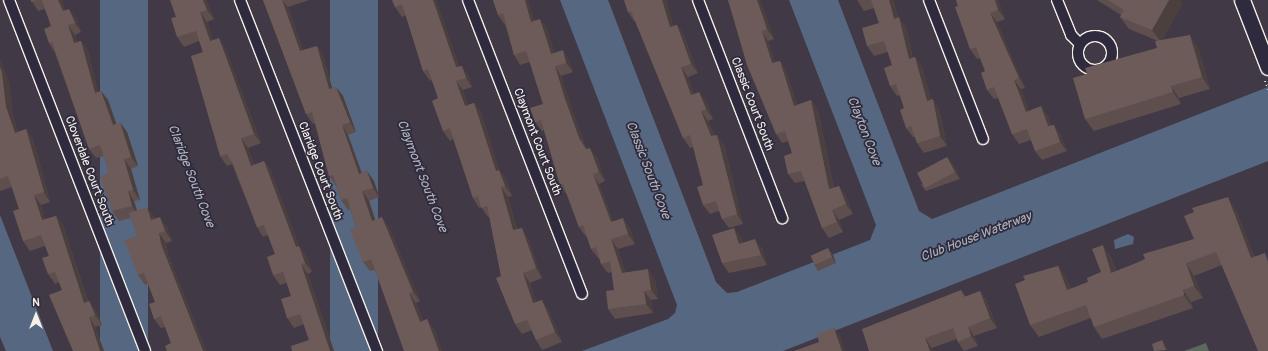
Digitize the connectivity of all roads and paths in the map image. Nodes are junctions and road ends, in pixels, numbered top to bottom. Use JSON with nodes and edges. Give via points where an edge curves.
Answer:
{"nodes":[{"id":1,"x":10,"y":0,"type":"edge"},
{"id":2,"x":240,"y":0,"type":"edge"},
{"id":3,"x":468,"y":0,"type":"edge"},
{"id":4,"x":698,"y":0,"type":"edge"},
{"id":5,"x":929,"y":0,"type":"edge"},
{"id":6,"x":1057,"y":0,"type":"edge"},
{"id":7,"x":1242,"y":0,"type":"edge"},
{"id":8,"x":1080,"y":44,"type":"dead end"},
{"id":9,"x":1268,"y":68,"type":"edge"},
{"id":10,"x":983,"y":139,"type":"dead end"},
{"id":11,"x":782,"y":218,"type":"dead end"},
{"id":12,"x":582,"y":294,"type":"dead end"},
{"id":13,"x":145,"y":351,"type":"edge"},
{"id":14,"x":377,"y":351,"type":"edge"}],
"edges":[{"from":1,"to":13,"type":"street","name":"Cloverdale Court South"},
{"from":2,"to":14,"type":"street","name":"Claridge Court South"},
{"from":3,"to":12,"type":"street","name":"Claymont Court South"},
{"from":4,"to":11,"type":"street","name":"Classic Court South"},
{"from":5,"to":10,"type":"street"},
{"from":6,"to":8,"type":"street","via":[[1071,35]]},
{"from":7,"to":9,"type":"street"}]}
